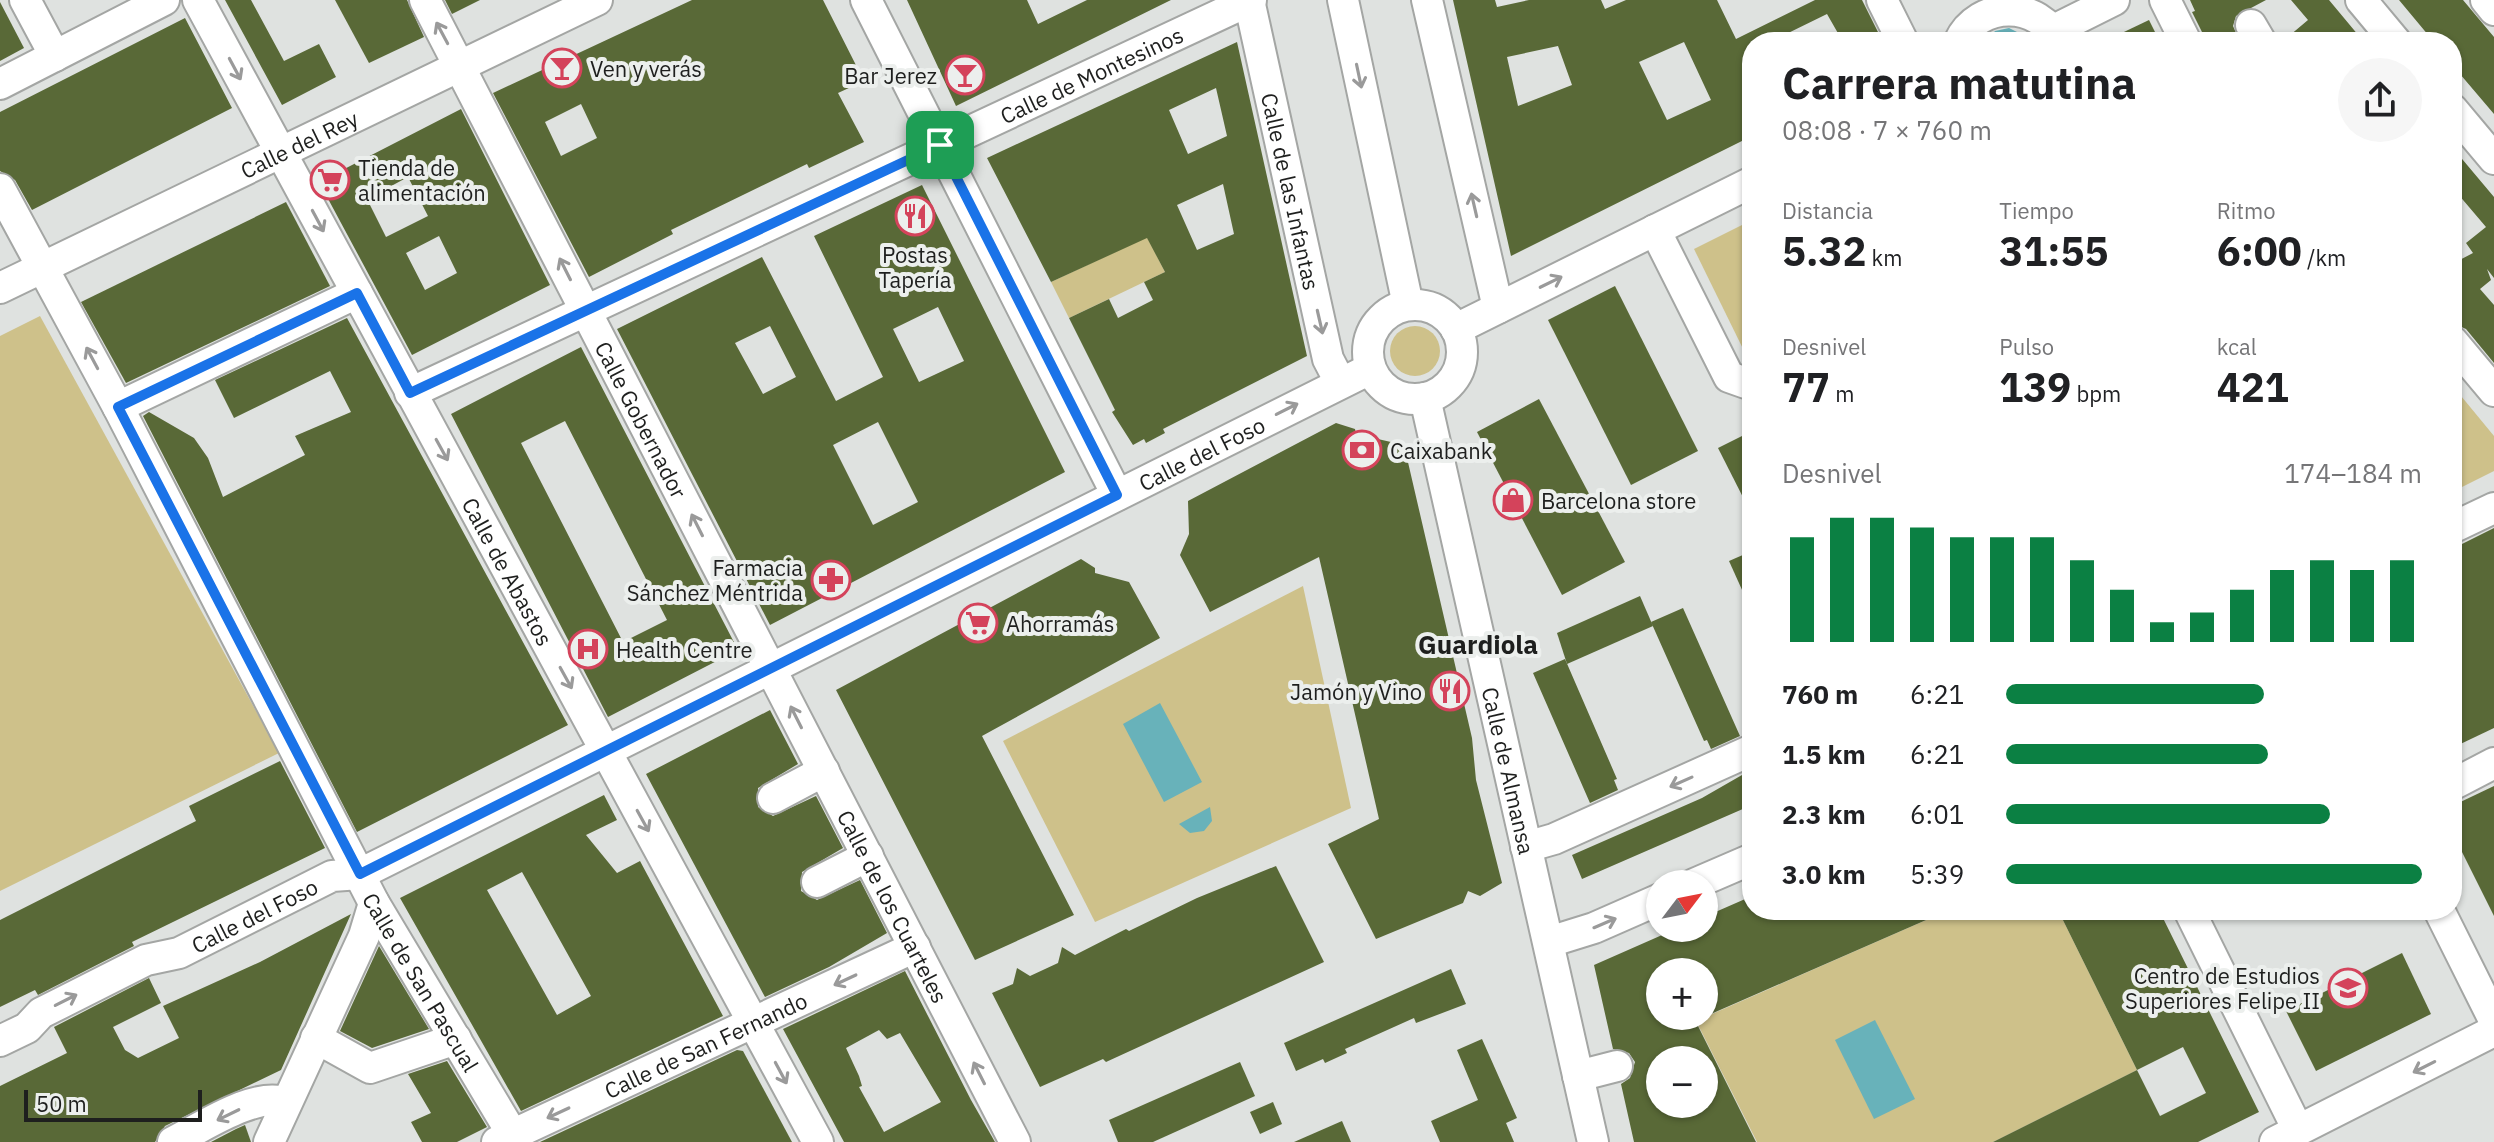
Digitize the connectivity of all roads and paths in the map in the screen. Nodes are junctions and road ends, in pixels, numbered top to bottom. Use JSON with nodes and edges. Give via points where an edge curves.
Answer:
{"nodes":[{"id":1,"x":25,"y":0,"type":"edge"},
{"id":2,"x":164,"y":0,"type":"edge"},
{"id":3,"x":198,"y":0,"type":"edge"},
{"id":4,"x":425,"y":0,"type":"edge"},
{"id":5,"x":597,"y":0,"type":"edge"},
{"id":6,"x":866,"y":0,"type":"edge"},
{"id":7,"x":1250,"y":0,"type":"edge"},
{"id":8,"x":1343,"y":0,"type":"edge"},
{"id":9,"x":1427,"y":0,"type":"edge"},
{"id":10,"x":1882,"y":0,"type":"edge"},
{"id":11,"x":2165,"y":0,"type":"edge"},
{"id":12,"x":2361,"y":0,"type":"edge"},
{"id":13,"x":2486,"y":0,"type":"edge"},
{"id":14,"x":2110,"y":2,"type":"edge"},
{"id":15,"x":1985,"y":4,"type":"edge"},
{"id":16,"x":2494,"y":10,"type":"edge"},
{"id":17,"x":1898,"y":32,"type":"edge"},
{"id":18,"x":1965,"y":32,"type":"edge"},
{"id":19,"x":2052,"y":32,"type":"edge"},
{"id":20,"x":2062,"y":32,"type":"edge"},
{"id":21,"x":2091,"y":32,"type":"edge"},
{"id":22,"x":2181,"y":32,"type":"edge"},
{"id":23,"x":2388,"y":32,"type":"edge"},
{"id":24,"x":55,"y":56,"type":"junction"},
{"id":25,"x":460,"y":66,"type":"junction"},
{"id":26,"x":0,"y":84,"type":"edge"},
{"id":27,"x":2462,"y":121,"type":"edge"},
{"id":28,"x":940,"y":145,"type":"junction"},
{"id":29,"x":281,"y":153,"type":"junction"},
{"id":30,"x":2494,"y":159,"type":"edge"},
{"id":31,"x":0,"y":189,"type":"edge"},
{"id":32,"x":1742,"y":195,"type":"edge"},
{"id":33,"x":1655,"y":230,"type":"junction"},
{"id":34,"x":43,"y":268,"type":"junction"},
{"id":35,"x":0,"y":288,"type":"edge"},
{"id":36,"x":357,"y":293,"type":"junction"},
{"id":37,"x":1408,"y":305,"type":"junction"},
{"id":38,"x":1498,"y":308,"type":"junction"},
{"id":39,"x":587,"y":310,"type":"junction"},
{"id":40,"x":1456,"y":329,"type":"junction"},
{"id":41,"x":2462,"y":353,"type":"edge"},
{"id":42,"x":1370,"y":369,"type":"junction"},
{"id":43,"x":1340,"y":382,"type":"junction"},
{"id":44,"x":1742,"y":382,"type":"edge"},
{"id":45,"x":2494,"y":391,"type":"edge"},
{"id":46,"x":410,"y":393,"type":"junction"},
{"id":47,"x":1425,"y":398,"type":"junction"},
{"id":48,"x":118,"y":407,"type":"junction"},
{"id":49,"x":1117,"y":495,"type":"junction"},
{"id":50,"x":2494,"y":508,"type":"edge"},
{"id":51,"x":2462,"y":523,"type":"edge"},
{"id":52,"x":771,"y":669,"type":"junction"},
{"id":53,"x":606,"y":752,"type":"junction"},
{"id":54,"x":1742,"y":754,"type":"edge"},
{"id":55,"x":2494,"y":763,"type":"edge"},
{"id":56,"x":824,"y":771,"type":"junction"},
{"id":57,"x":2462,"y":780,"type":"edge"},
{"id":58,"x":773,"y":798,"type":"dead end"},
{"id":59,"x":1526,"y":847,"type":"junction"},
{"id":60,"x":868,"y":856,"type":"junction"},
{"id":61,"x":1742,"y":863,"type":"edge"},
{"id":62,"x":360,"y":874,"type":"junction"},
{"id":63,"x":1718,"y":874,"type":"edge"},
{"id":64,"x":817,"y":882,"type":"dead end"},
{"id":65,"x":374,"y":903,"type":"junction"},
{"id":66,"x":1646,"y":905,"type":"edge"},
{"id":67,"x":2193,"y":920,"type":"edge"},
{"id":68,"x":2444,"y":920,"type":"edge"},
{"id":69,"x":1549,"y":942,"type":"junction"},
{"id":70,"x":915,"y":947,"type":"junction"},
{"id":71,"x":2494,"y":1020,"type":"edge"},
{"id":72,"x":753,"y":1022,"type":"junction"},
{"id":73,"x":2494,"y":1031,"type":"edge"},
{"id":74,"x":316,"y":1038,"type":"junction"},
{"id":75,"x":456,"y":1039,"type":"junction"},
{"id":76,"x":0,"y":1041,"type":"edge"},
{"id":77,"x":1617,"y":1066,"type":"dead end"},
{"id":78,"x":1578,"y":1076,"type":"junction"},
{"id":79,"x":286,"y":1103,"type":"junction"},
{"id":80,"x":2286,"y":1136,"type":"edge"},
{"id":81,"x":509,"y":1140,"type":"edge"},
{"id":82,"x":173,"y":1142,"type":"edge"},
{"id":83,"x":269,"y":1142,"type":"edge"},
{"id":84,"x":818,"y":1142,"type":"edge"},
{"id":85,"x":1015,"y":1142,"type":"edge"},
{"id":86,"x":1593,"y":1142,"type":"edge"}],
"edges":[{"from":1,"to":24,"type":"street"},
{"from":2,"to":24,"type":"street"},
{"from":3,"to":29,"type":"street","name":"Calle de Abastos","one_way":true},
{"from":25,"to":4,"type":"street","name":"Calle Gobernador","one_way":true},
{"from":5,"to":25,"type":"street","name":"Calle del Rey"},
{"from":6,"to":28,"type":"street"},
{"from":7,"to":28,"type":"street","name":"Calle de Montesinos"},
{"from":7,"to":43,"type":"street","name":"Calle de las Infantas","one_way":true,"via":[[1328,359]]},
{"from":8,"to":37,"type":"street","one_way":true},
{"from":38,"to":9,"type":"street","one_way":true},
{"from":10,"to":17,"type":"street"},
{"from":11,"to":22,"type":"street"},
{"from":12,"to":23,"type":"street"},
{"from":13,"to":16,"type":"street"},
{"from":14,"to":20,"type":"street"},
{"from":14,"to":21,"type":"street","via":[[2106,25]]},
{"from":15,"to":18,"type":"street"},
{"from":15,"to":19,"type":"street","via":[[2031,8]]},
{"from":24,"to":26,"type":"street"},
{"from":25,"to":29,"type":"street","name":"Calle del Rey"},
{"from":39,"to":25,"type":"street","name":"Calle Gobernador","one_way":true},
{"from":27,"to":30,"type":"street"},
{"from":28,"to":39,"type":"street","name":"Calle de Montesinos"},
{"from":28,"to":49,"type":"street"},
{"from":29,"to":34,"type":"street","name":"Calle del Rey"},
{"from":29,"to":36,"type":"street","name":"Calle de Abastos","one_way":true},
{"from":31,"to":34,"type":"street","name":"Calle de San Pascual"},
{"from":32,"to":33,"type":"street"},
{"from":38,"to":33,"type":"street","one_way":true},
{"from":33,"to":44,"type":"street","via":[[1729,377]]},
{"from":34,"to":35,"type":"street","name":"Calle del Rey"},
{"from":48,"to":34,"type":"street","name":"Calle de San Pascual","one_way":true},
{"from":36,"to":46,"type":"street","name":"Calle de Abastos"},
{"from":36,"to":48,"type":"street"},
{"from":37,"to":40,"type":"street","via":[[1438,310]]},
{"from":37,"to":42,"type":"street","via":[[1396,307],[1376,323],[1367,352]]},
{"from":38,"to":40,"type":"street"},
{"from":39,"to":46,"type":"street","name":"Calle de Montesinos"},
{"from":52,"to":39,"type":"street","name":"Calle Gobernador","one_way":true},
{"from":40,"to":47,"type":"street","via":[[1462,357],[1458,371],[1439,393]]},
{"from":41,"to":45,"type":"street"},
{"from":42,"to":43,"type":"street","name":"Calle del Foso"},
{"from":42,"to":47,"type":"street","via":[[1387,391]]},
{"from":49,"to":43,"type":"street","name":"Calle del Foso","one_way":true},
{"from":46,"to":53,"type":"street","name":"Calle de Abastos","one_way":true},
{"from":47,"to":59,"type":"street","name":"Calle de Almansa"},
{"from":48,"to":62,"type":"street","name":"Calle de San Pascual"},
{"from":49,"to":52,"type":"street","name":"Calle del Foso"},
{"from":50,"to":51,"type":"street"},
{"from":52,"to":53,"type":"street","name":"Calle del Foso"},
{"from":56,"to":52,"type":"street","name":"Calle de los Cuarteles","one_way":true},
{"from":53,"to":62,"type":"street","name":"Calle del Foso"},
{"from":53,"to":72,"type":"street","name":"Calle de Abastos","one_way":true},
{"from":54,"to":59,"type":"street","one_way":true},
{"from":55,"to":57,"type":"street"},
{"from":56,"to":58,"type":"street"},
{"from":56,"to":60,"type":"street","name":"Calle de los Cuarteles"},
{"from":59,"to":69,"type":"street","name":"Calle de Almansa"},
{"from":60,"to":64,"type":"street"},
{"from":60,"to":70,"type":"street","name":"Calle de los Cuarteles"},
{"from":61,"to":63,"type":"street"},
{"from":62,"to":65,"type":"street","name":"Calle de San Pascual"},
{"from":76,"to":62,"type":"street","name":"Calle del Foso","one_way":true,"via":[[27,1028],[41,1013],[146,960],[179,953],[332,876]]},
{"from":65,"to":74,"type":"street"},
{"from":65,"to":75,"type":"street","name":"Calle de San Pascual"},
{"from":69,"to":66,"type":"street","one_way":true},
{"from":67,"to":80,"type":"street"},
{"from":68,"to":71,"type":"street"},
{"from":69,"to":78,"type":"street","name":"Calle de Almansa"},
{"from":70,"to":72,"type":"street","name":"Calle de San Fernando","one_way":true},
{"from":85,"to":70,"type":"street","name":"Calle de los Cuarteles","one_way":true},
{"from":72,"to":81,"type":"street","name":"Calle de San Fernando","one_way":true},
{"from":72,"to":84,"type":"street","name":"Calle de Abastos","one_way":true},
{"from":73,"to":80,"type":"street","one_way":true},
{"from":74,"to":75,"type":"street","via":[[370,1068]]},
{"from":74,"to":79,"type":"street"},
{"from":75,"to":81,"type":"street","name":"Calle de San Pascual"},
{"from":77,"to":78,"type":"street"},
{"from":78,"to":86,"type":"street","name":"Calle de Almansa"},
{"from":79,"to":82,"type":"street","one_way":true,"via":[[256,1101]]},
{"from":79,"to":83,"type":"street"}]}
